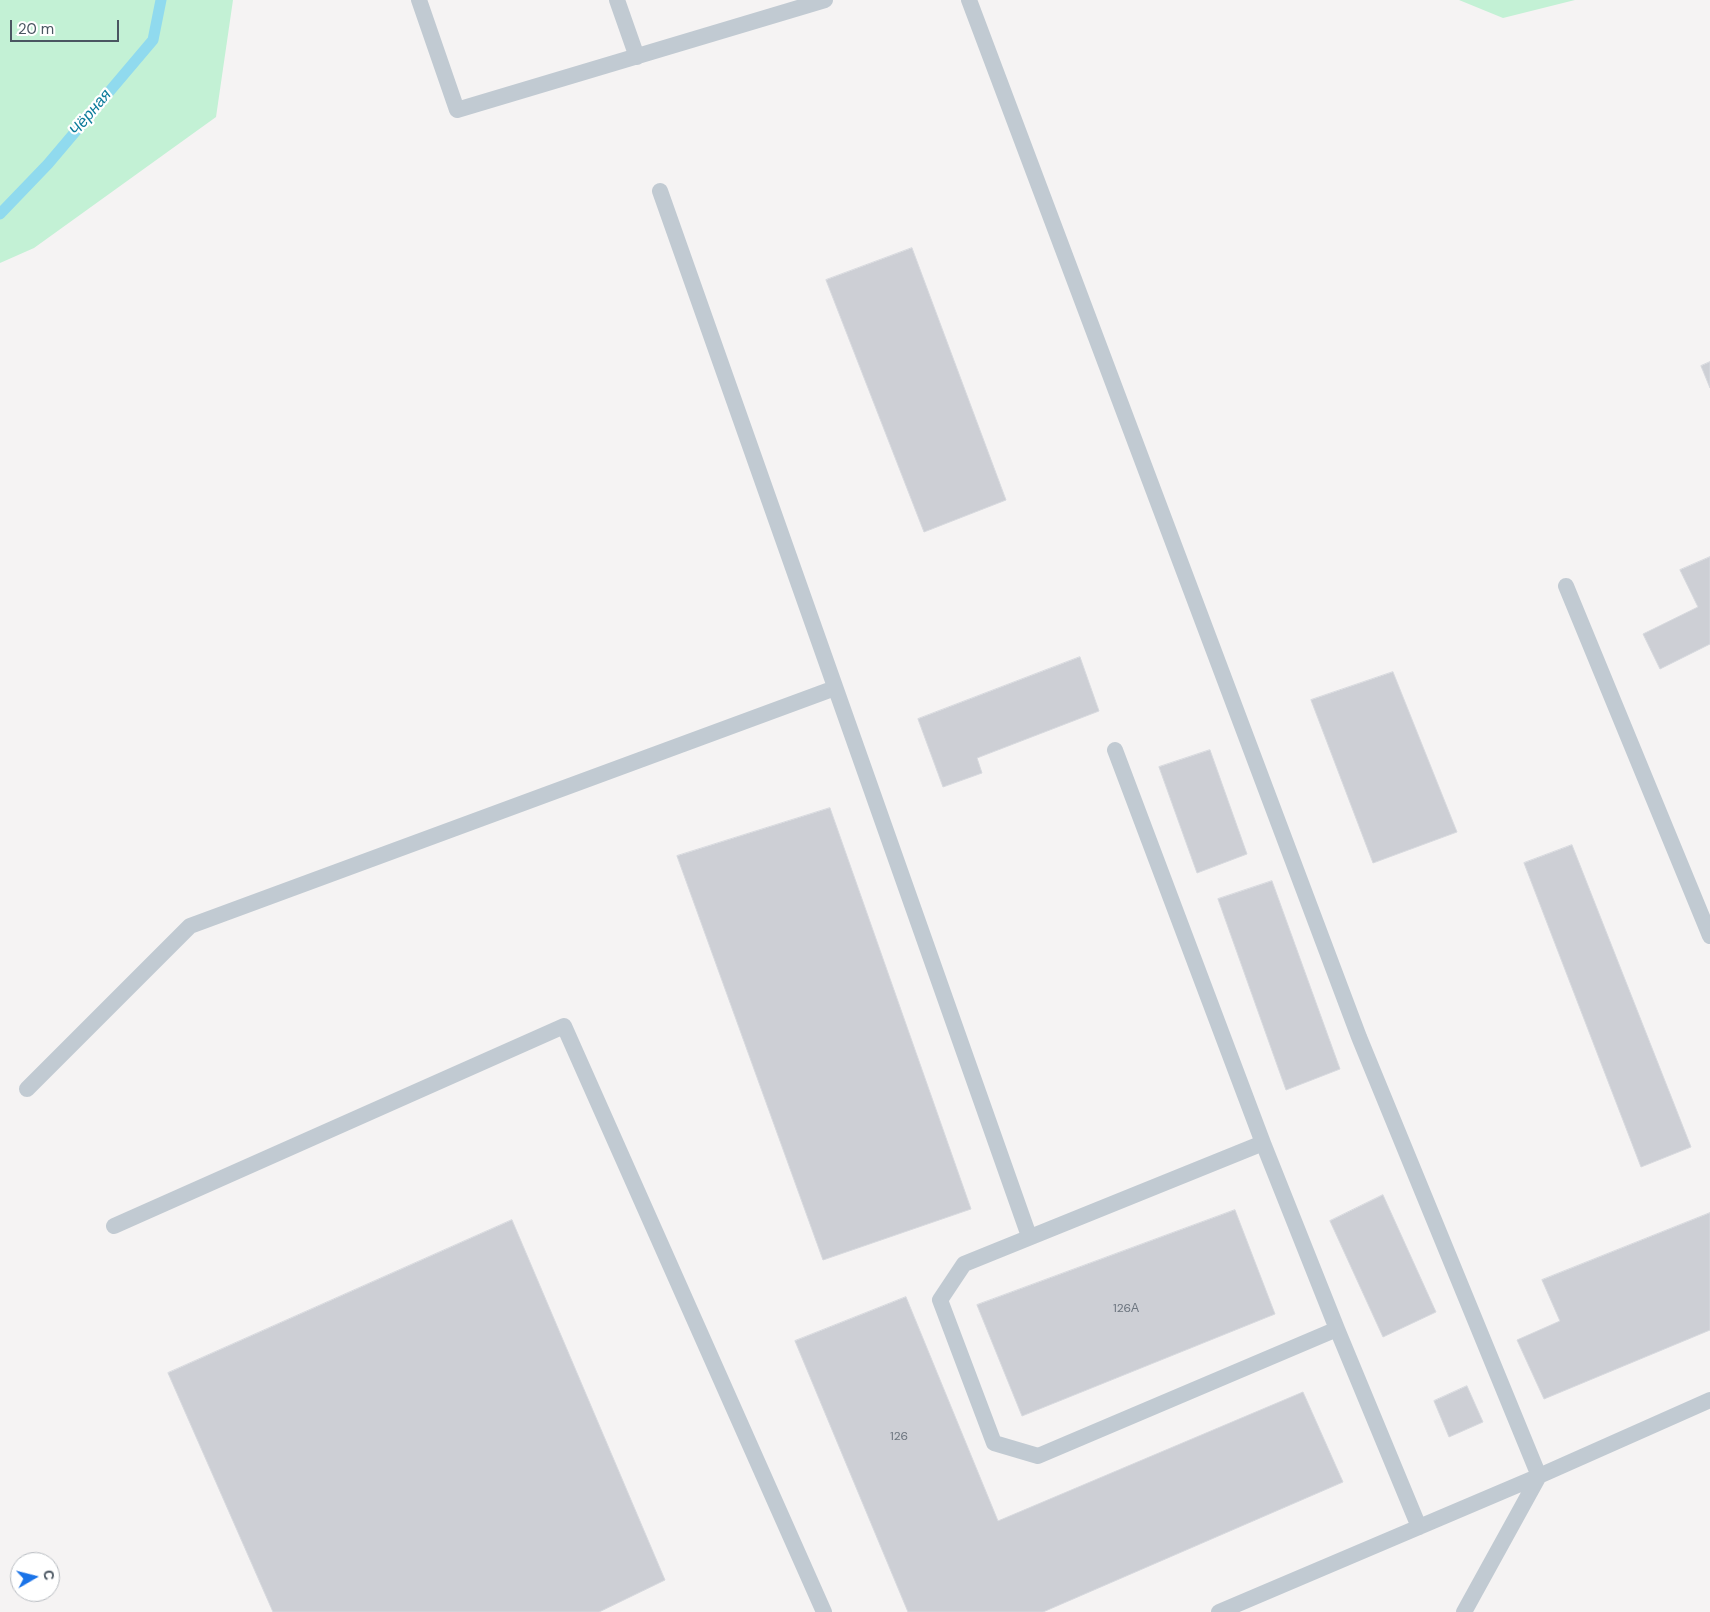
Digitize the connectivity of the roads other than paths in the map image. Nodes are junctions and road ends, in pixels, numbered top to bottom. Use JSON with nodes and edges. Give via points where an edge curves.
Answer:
{"nodes":[{"id":1,"x":419,"y":0,"type":"edge"},
{"id":2,"x":617,"y":0,"type":"edge"},
{"id":3,"x":825,"y":0,"type":"edge"},
{"id":4,"x":969,"y":0,"type":"edge"},
{"id":5,"x":637,"y":57,"type":"junction"},
{"id":6,"x":660,"y":191,"type":"dead end"},
{"id":7,"x":1566,"y":586,"type":"dead end"},
{"id":8,"x":835,"y":688,"type":"junction"},
{"id":9,"x":1115,"y":750,"type":"dead end"},
{"id":10,"x":1710,"y":936,"type":"edge"},
{"id":11,"x":27,"y":1088,"type":"dead end"},
{"id":12,"x":1263,"y":1143,"type":"junction"},
{"id":13,"x":114,"y":1226,"type":"dead end"},
{"id":14,"x":1029,"y":1236,"type":"junction"},
{"id":15,"x":1338,"y":1329,"type":"junction"},
{"id":16,"x":1710,"y":1400,"type":"edge"},
{"id":17,"x":1539,"y":1476,"type":"junction"},
{"id":18,"x":1419,"y":1527,"type":"junction"},
{"id":19,"x":824,"y":1612,"type":"edge"},
{"id":20,"x":1220,"y":1612,"type":"edge"},
{"id":21,"x":1464,"y":1612,"type":"edge"}],
"edges":[{"from":1,"to":5,"type":"lane","via":[[457,110]]},
{"from":2,"to":5,"type":"lane"},
{"from":3,"to":5,"type":"lane"},
{"from":4,"to":17,"type":"lane","via":[[1359,1037]]},
{"from":6,"to":8,"type":"lane"},
{"from":7,"to":10,"type":"lane"},
{"from":8,"to":11,"type":"lane","via":[[190,926]]},
{"from":8,"to":14,"type":"lane"},
{"from":9,"to":12,"type":"lane"},
{"from":12,"to":14,"type":"lane"},
{"from":12,"to":15,"type":"lane"},
{"from":13,"to":19,"type":"lane","via":[[564,1026]]},
{"from":14,"to":15,"type":"lane","via":[[964,1264],[940,1300],[994,1443],[1038,1456]]},
{"from":15,"to":18,"type":"lane"},
{"from":16,"to":17,"type":"lane"},
{"from":17,"to":18,"type":"lane"},
{"from":17,"to":21,"type":"lane"},
{"from":18,"to":20,"type":"lane"}]}
